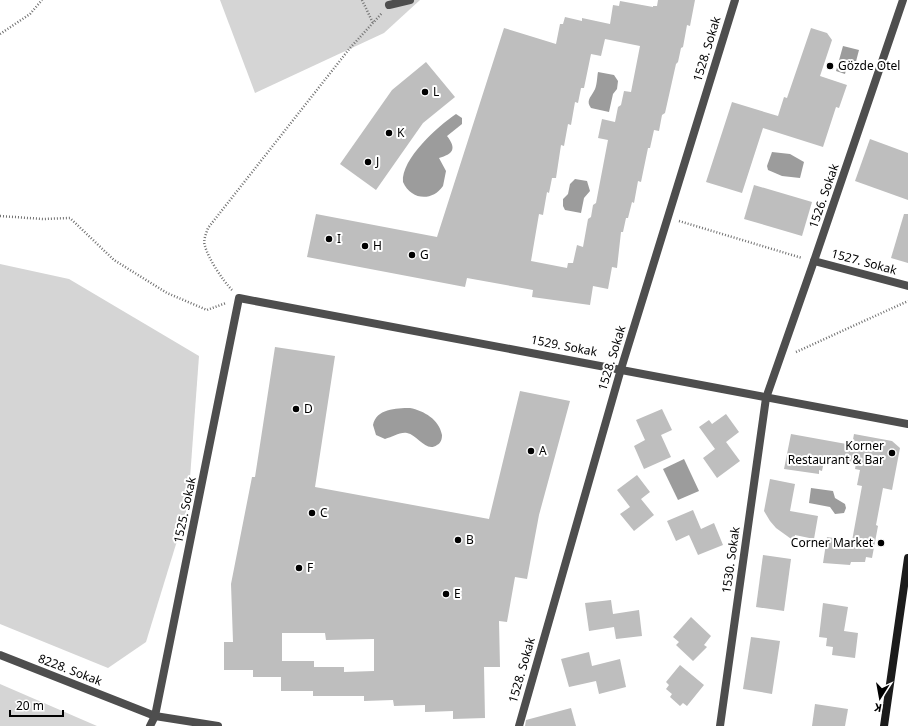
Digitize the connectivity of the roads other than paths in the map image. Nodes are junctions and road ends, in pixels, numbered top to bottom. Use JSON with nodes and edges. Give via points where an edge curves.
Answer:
{"nodes":[{"id":1,"x":410,"y":0,"type":"edge"},
{"id":2,"x":735,"y":0,"type":"edge"},
{"id":3,"x":903,"y":0,"type":"edge"},
{"id":4,"x":389,"y":4,"type":"road end"},
{"id":5,"x":814,"y":261,"type":"junction"},
{"id":6,"x":908,"y":286,"type":"edge"},
{"id":7,"x":239,"y":298,"type":"joint"},
{"id":8,"x":621,"y":369,"type":"junction"},
{"id":9,"x":766,"y":398,"type":"junction"},
{"id":10,"x":908,"y":424,"type":"edge"},
{"id":11,"x":908,"y":558,"type":"edge"},
{"id":12,"x":0,"y":655,"type":"edge"},
{"id":13,"x":154,"y":716,"type":"junction"},
{"id":14,"x":150,"y":726,"type":"edge"},
{"id":15,"x":218,"y":726,"type":"edge"},
{"id":16,"x":519,"y":726,"type":"edge"},
{"id":17,"x":720,"y":726,"type":"edge"},
{"id":18,"x":884,"y":726,"type":"edge"}],
"edges":[{"from":1,"to":4,"type":"street"},
{"from":2,"to":8,"type":"street","name":"1528. Sokak"},
{"from":3,"to":5,"type":"street","name":"1526. Sokak"},
{"from":5,"to":6,"type":"street","name":"1527. Sokak"},
{"from":5,"to":9,"type":"street","name":"1526. Sokak"},
{"from":7,"to":8,"type":"street","name":"1529. Sokak"},
{"from":7,"to":13,"type":"street","name":"1525. Sokak"},
{"from":8,"to":9,"type":"street","name":"1529. Sokak"},
{"from":8,"to":16,"type":"street","name":"1528. Sokak"},
{"from":9,"to":10,"type":"street","name":"1529. Sokak"},
{"from":9,"to":17,"type":"street","name":"1530. Sokak"},
{"from":11,"to":18,"type":"main road"},
{"from":12,"to":13,"type":"street","name":"8228. Sokak"},
{"from":13,"to":14,"type":"street","name":"1525. Sokak"},
{"from":13,"to":15,"type":"street","name":"8228. Sokak"}]}
